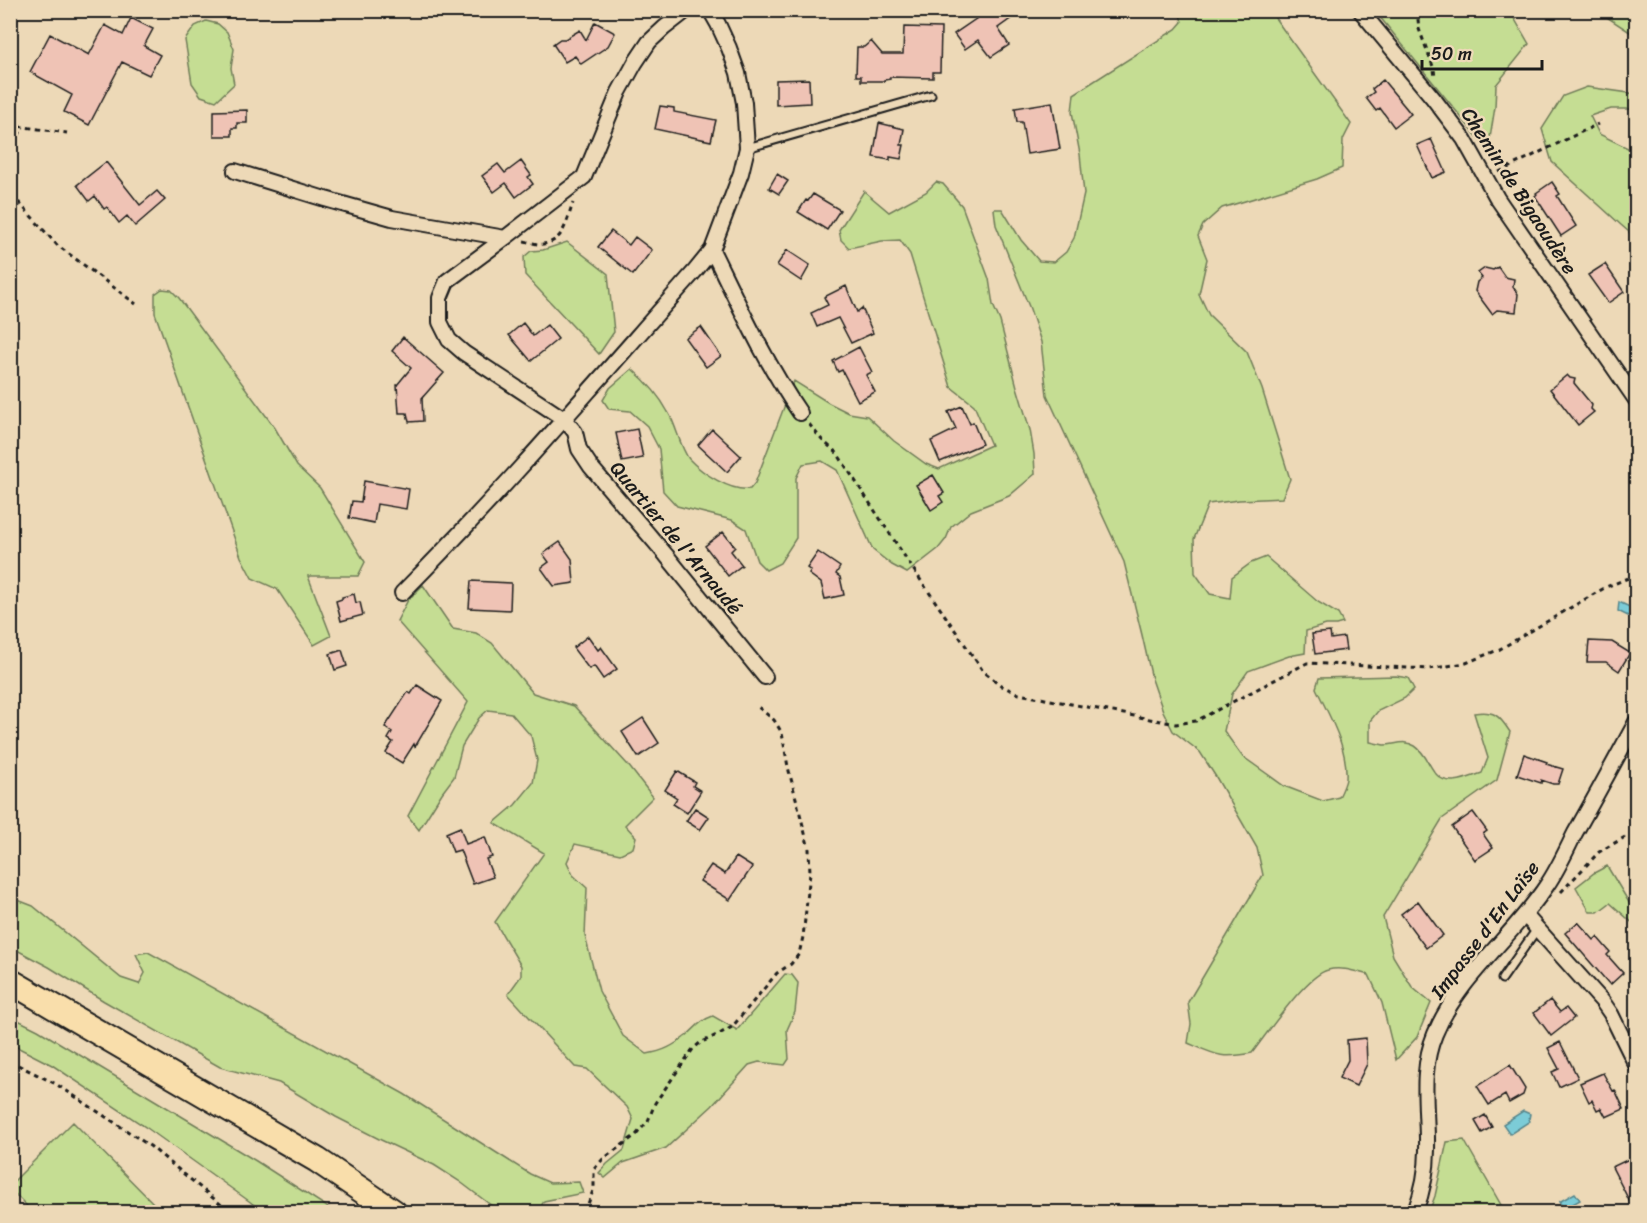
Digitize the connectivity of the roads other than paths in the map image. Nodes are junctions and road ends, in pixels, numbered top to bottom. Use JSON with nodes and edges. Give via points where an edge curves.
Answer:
{"nodes":[{"id":1,"x":687,"y":10,"type":"edge"},
{"id":2,"x":710,"y":10,"type":"edge"},
{"id":3,"x":1360,"y":10,"type":"edge"},
{"id":4,"x":931,"y":95,"type":"dead end"},
{"id":5,"x":747,"y":148,"type":"junction"},
{"id":6,"x":235,"y":171,"type":"dead end"},
{"id":7,"x":505,"y":238,"type":"junction"},
{"id":8,"x":712,"y":250,"type":"junction"},
{"id":9,"x":1636,"y":400,"type":"edge"},
{"id":10,"x":800,"y":413,"type":"road end"},
{"id":11,"x":564,"y":419,"type":"junction"},
{"id":12,"x":402,"y":593,"type":"dead end"},
{"id":13,"x":765,"y":677,"type":"dead end"},
{"id":14,"x":1636,"y":722,"type":"edge"},
{"id":15,"x":1524,"y":915,"type":"junction"},
{"id":16,"x":1537,"y":929,"type":"junction"},
{"id":17,"x":1502,"y":979,"type":"dead end"},
{"id":18,"x":10,"y":981,"type":"edge"},
{"id":19,"x":1636,"y":1065,"type":"edge"},
{"id":20,"x":394,"y":1212,"type":"edge"},
{"id":21,"x":1415,"y":1212,"type":"edge"}],
"edges":[{"from":1,"to":7,"type":"street","name":"Quartier de l'Arnaudé","via":[[649,42],[635,63],[614,102],[584,177]]},
{"from":2,"to":5,"type":"street","via":[[738,73]]},
{"from":3,"to":9,"type":"street","name":"Chemin de Bigaoudère","via":[[1464,139],[1497,198]]},
{"from":4,"to":5,"type":"lane"},
{"from":5,"to":8,"type":"street"},
{"from":6,"to":7,"type":"street","via":[[392,218]]},
{"from":7,"to":11,"type":"street","name":"Quartier de l'Arnaudé","via":[[447,281],[440,298],[440,322],[449,340],[464,352]]},
{"from":8,"to":10,"type":"street","via":[[764,354]]},
{"from":8,"to":11,"type":"street"},
{"from":11,"to":12,"type":"street"},
{"from":11,"to":13,"type":"street","name":"Quartier de l'Arnaudé","via":[[575,432],[579,449],[591,467]]},
{"from":14,"to":15,"type":"street","name":"Impasse d'En Laïse","via":[[1547,885]]},
{"from":15,"to":16,"type":"street"},
{"from":15,"to":21,"type":"street","name":"Impasse d'En Laïse","via":[[1463,987],[1432,1043],[1425,1081],[1427,1152]]},
{"from":16,"to":17,"type":"lane"},
{"from":16,"to":19,"type":"street","via":[[1602,1001]]},
{"from":18,"to":20,"type":"highway","via":[[317,1160]]}]}
